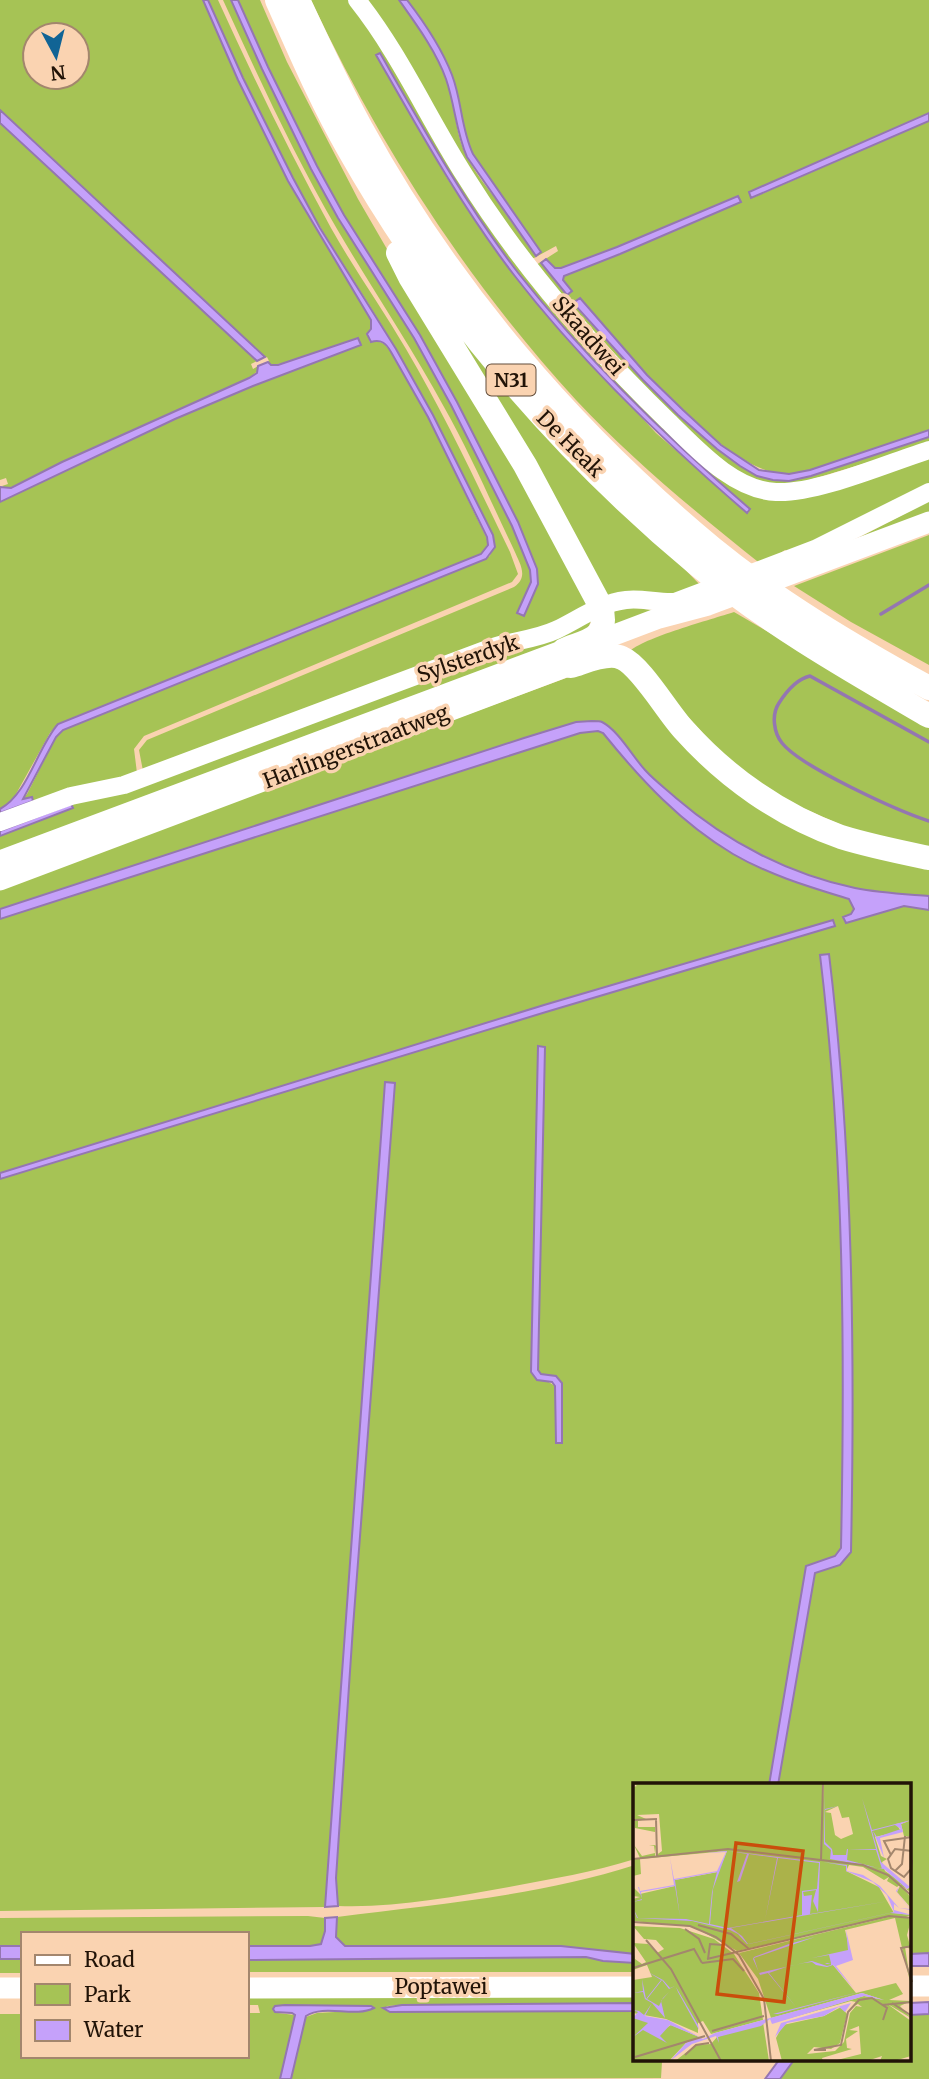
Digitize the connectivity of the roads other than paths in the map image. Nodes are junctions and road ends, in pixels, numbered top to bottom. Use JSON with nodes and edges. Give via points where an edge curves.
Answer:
{"nodes":[{"id":1,"x":277,"y":0,"type":"edge"},
{"id":2,"x":298,"y":0,"type":"edge"},
{"id":3,"x":356,"y":0,"type":"edge"},
{"id":4,"x":346,"y":146,"type":"junction"},
{"id":5,"x":553,"y":396,"type":"junction"},
{"id":6,"x":929,"y":450,"type":"edge"},
{"id":7,"x":929,"y":492,"type":"edge"},
{"id":8,"x":929,"y":522,"type":"edge"},
{"id":9,"x":796,"y":564,"type":"junction"},
{"id":10,"x":701,"y":599,"type":"junction"},
{"id":11,"x":601,"y":607,"type":"junction"},
{"id":12,"x":568,"y":658,"type":"junction"},
{"id":13,"x":929,"y":670,"type":"edge"},
{"id":14,"x":929,"y":688,"type":"edge"},
{"id":15,"x":929,"y":716,"type":"edge"},
{"id":16,"x":0,"y":822,"type":"edge"},
{"id":17,"x":929,"y":858,"type":"edge"},
{"id":18,"x":0,"y":861,"type":"edge"},
{"id":19,"x":0,"y":880,"type":"edge"},
{"id":20,"x":633,"y":1987,"type":"edge"},
{"id":21,"x":0,"y":1988,"type":"edge"},
{"id":22,"x":21,"y":1988,"type":"edge"},
{"id":23,"x":248,"y":1988,"type":"edge"}],
"edges":[{"from":1,"to":4,"type":"highway","name":"De Heak","number":"N31"},
{"from":2,"to":5,"type":"highway","name":"De Heak","number":"N31","via":[[362,130],[424,232]]},
{"from":3,"to":6,"type":"street","name":"Skaadwei","via":[[388,44],[466,179],[530,269],[639,393],[723,471],[751,487],[803,491]]},
{"from":4,"to":11,"type":"highway","number":"N31","via":[[410,278],[525,466]]},
{"from":4,"to":15,"type":"highway","name":"De Heak","number":"N31","via":[[436,286],[530,404],[583,459],[700,567],[772,620]]},
{"from":5,"to":13,"type":"highway","number":"N31","via":[[756,564],[802,597]]},
{"from":5,"to":14,"type":"highway","name":"De Heak","number":"N31","via":[[630,475],[713,549],[794,607]]},
{"from":7,"to":9,"type":"street","via":[[815,549]]},
{"from":8,"to":9,"type":"main road","name":"Harlingerstraatweg"},
{"from":9,"to":10,"type":"main road","name":"Harlingerstraatweg"},
{"from":10,"to":11,"type":"street","name":"Sylsterdyk","via":[[657,603],[628,599]]},
{"from":10,"to":12,"type":"main road","name":"Harlingerstraatweg"},
{"from":11,"to":12,"type":"highway","via":[[602,631]]},
{"from":11,"to":16,"type":"street","name":"Sylsterdyk","via":[[555,630],[493,647],[124,785],[71,796]]},
{"from":12,"to":17,"type":"highway","via":[[623,658],[704,751],[748,788],[790,813],[841,836]]},
{"from":12,"to":18,"type":"main road","name":"Harlingerstraatweg"},
{"from":12,"to":19,"type":"main road","name":"Harlingerstraatweg"},
{"from":20,"to":23,"type":"main road","name":"Poptawei"},
{"from":21,"to":22,"type":"main road"}]}
